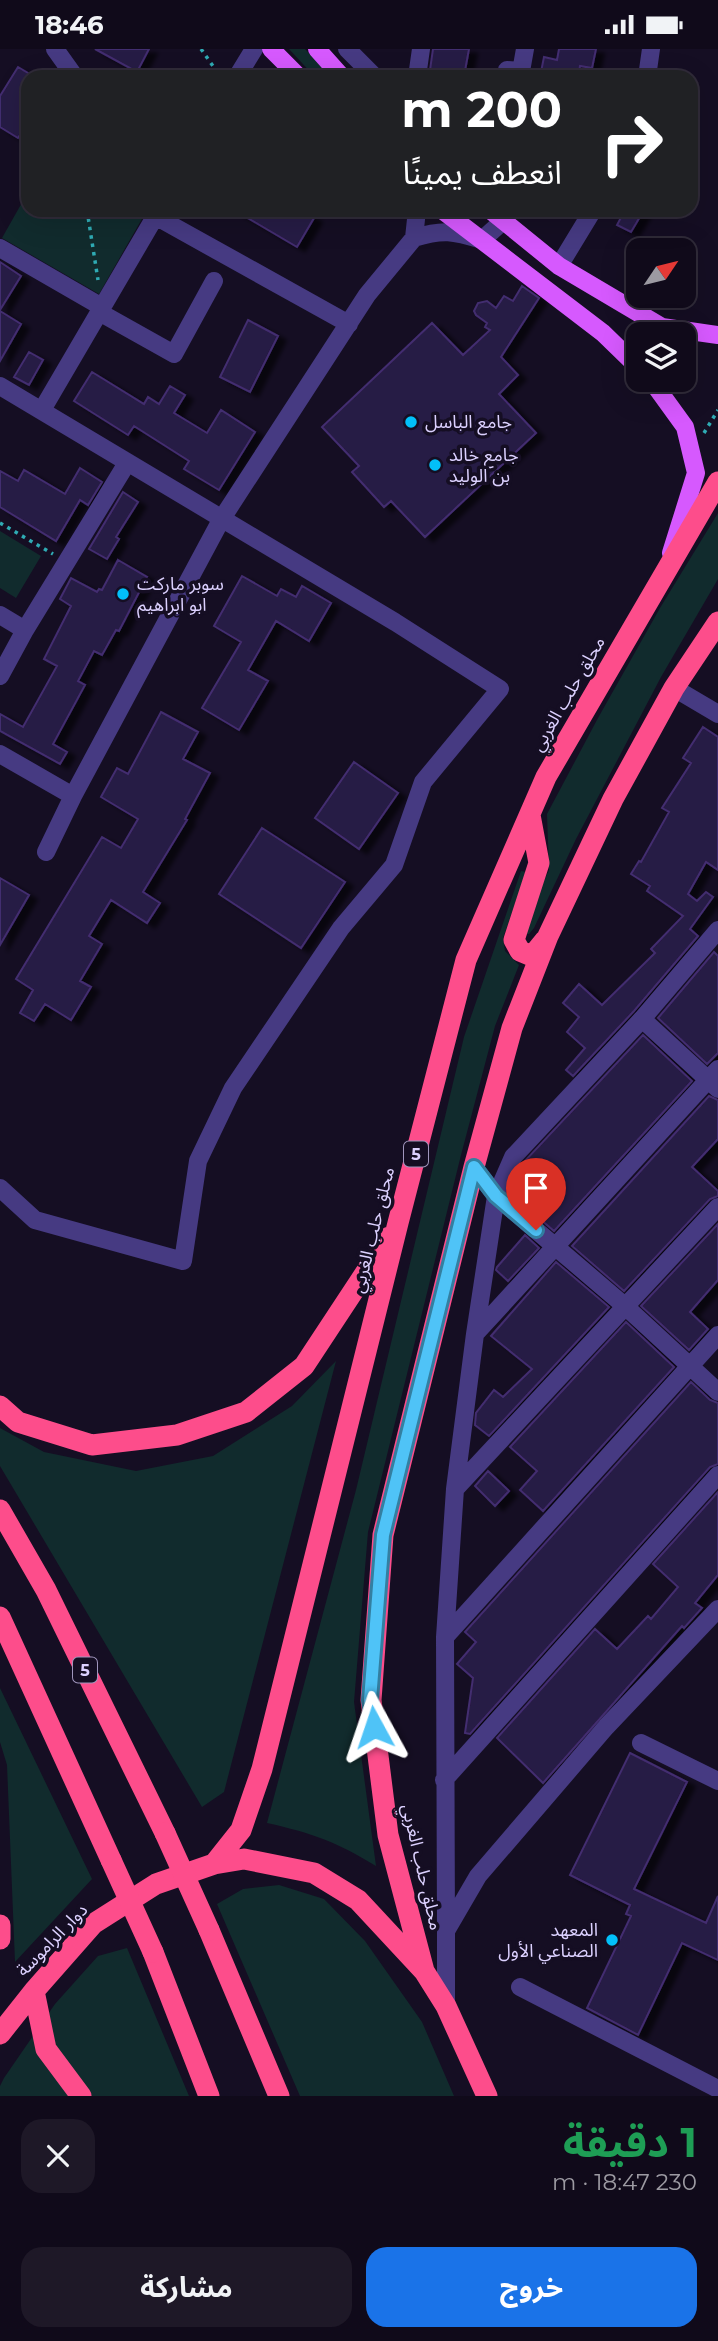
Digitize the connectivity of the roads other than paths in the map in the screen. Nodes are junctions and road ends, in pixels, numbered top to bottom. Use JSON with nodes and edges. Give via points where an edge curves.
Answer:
{"nodes":[{"id":1,"x":55,"y":49,"type":"edge"},
{"id":2,"x":254,"y":49,"type":"edge"},
{"id":3,"x":271,"y":49,"type":"edge"},
{"id":4,"x":317,"y":49,"type":"edge"},
{"id":5,"x":346,"y":49,"type":"edge"},
{"id":6,"x":421,"y":49,"type":"edge"},
{"id":7,"x":525,"y":49,"type":"edge"},
{"id":8,"x":651,"y":49,"type":"edge"},
{"id":9,"x":70,"y":70,"type":"edge"},
{"id":10,"x":241,"y":70,"type":"edge"},
{"id":11,"x":292,"y":70,"type":"edge"},
{"id":12,"x":336,"y":70,"type":"edge"},
{"id":13,"x":368,"y":70,"type":"edge"},
{"id":14,"x":418,"y":70,"type":"edge"},
{"id":15,"x":517,"y":70,"type":"edge"},
{"id":16,"x":648,"y":70,"type":"edge"},
{"id":17,"x":155,"y":217,"type":"edge"},
{"id":18,"x":164,"y":217,"type":"edge"},
{"id":19,"x":416,"y":217,"type":"edge"},
{"id":20,"x":451,"y":217,"type":"edge"},
{"id":21,"x":497,"y":217,"type":"edge"},
{"id":22,"x":502,"y":217,"type":"edge"},
{"id":23,"x":589,"y":217,"type":"edge"},
{"id":24,"x":414,"y":238,"type":"junction"},
{"id":25,"x":482,"y":240,"type":"junction"},
{"id":26,"x":0,"y":248,"type":"edge"},
{"id":27,"x":558,"y":266,"type":"junction"},
{"id":28,"x":214,"y":281,"type":"dead end"},
{"id":29,"x":100,"y":309,"type":"junction"},
{"id":30,"x":349,"y":324,"type":"junction"},
{"id":31,"x":718,"y":335,"type":"edge"},
{"id":32,"x":626,"y":355,"type":"edge"},
{"id":33,"x":0,"y":386,"type":"edge"},
{"id":34,"x":660,"y":392,"type":"edge"},
{"id":35,"x":42,"y":410,"type":"junction"},
{"id":36,"x":127,"y":463,"type":"junction"},
{"id":37,"x":718,"y":482,"type":"edge"},
{"id":38,"x":221,"y":520,"type":"junction"},
{"id":39,"x":664,"y":574,"type":"junction"},
{"id":40,"x":0,"y":615,"type":"edge"},
{"id":41,"x":718,"y":622,"type":"edge"},
{"id":42,"x":25,"y":629,"type":"junction"},
{"id":43,"x":0,"y":676,"type":"edge"},
{"id":44,"x":674,"y":688,"type":"junction"},
{"id":45,"x":718,"y":715,"type":"edge"},
{"id":46,"x":0,"y":754,"type":"edge"},
{"id":47,"x":73,"y":796,"type":"junction"},
{"id":48,"x":530,"y":815,"type":"junction"},
{"id":49,"x":46,"y":852,"type":"dead end"},
{"id":50,"x":718,"y":930,"type":"edge"},
{"id":51,"x":548,"y":936,"type":"junction"},
{"id":52,"x":642,"y":1019,"type":"junction"},
{"id":53,"x":715,"y":1080,"type":"edge"},
{"id":54,"x":474,"y":1167,"type":"junction"},
{"id":55,"x":0,"y":1188,"type":"edge"},
{"id":56,"x":496,"y":1196,"type":"junction"},
{"id":57,"x":718,"y":1206,"type":"edge"},
{"id":58,"x":398,"y":1223,"type":"junction"},
{"id":59,"x":555,"y":1247,"type":"junction"},
{"id":60,"x":626,"y":1307,"type":"junction"},
{"id":61,"x":475,"y":1334,"type":"junction"},
{"id":62,"x":718,"y":1335,"type":"edge"},
{"id":63,"x":689,"y":1366,"type":"junction"},
{"id":64,"x":718,"y":1392,"type":"edge"},
{"id":65,"x":0,"y":1406,"type":"edge"},
{"id":66,"x":718,"y":1475,"type":"edge"},
{"id":67,"x":455,"y":1489,"type":"junction"},
{"id":68,"x":0,"y":1510,"type":"edge"},
{"id":69,"x":718,"y":1609,"type":"edge"},
{"id":70,"x":0,"y":1617,"type":"edge"},
{"id":71,"x":445,"y":1637,"type":"junction"},
{"id":72,"x":641,"y":1743,"type":"dead end"},
{"id":73,"x":444,"y":1780,"type":"junction"},
{"id":74,"x":718,"y":1781,"type":"edge"},
{"id":75,"x":214,"y":1864,"type":"junction"},
{"id":76,"x":0,"y":1924,"type":"edge"},
{"id":77,"x":446,"y":1931,"type":"junction"},
{"id":78,"x":0,"y":1939,"type":"edge"},
{"id":79,"x":424,"y":1971,"type":"junction"},
{"id":80,"x":520,"y":1987,"type":"dead end"},
{"id":81,"x":34,"y":1990,"type":"junction"},
{"id":82,"x":446,"y":2006,"type":"junction"},
{"id":83,"x":0,"y":2034,"type":"edge"},
{"id":84,"x":718,"y":2088,"type":"edge"},
{"id":85,"x":81,"y":2096,"type":"edge"},
{"id":86,"x":209,"y":2096,"type":"edge"},
{"id":87,"x":279,"y":2096,"type":"edge"},
{"id":88,"x":487,"y":2096,"type":"edge"}],
"edges":[{"from":1,"to":9,"type":"street"},
{"from":2,"to":10,"type":"street"},
{"from":3,"to":11,"type":"main road"},
{"from":4,"to":12,"type":"main road"},
{"from":5,"to":13,"type":"street"},
{"from":6,"to":14,"type":"street"},
{"from":7,"to":15,"type":"street"},
{"from":8,"to":16,"type":"street"},
{"from":17,"to":29,"type":"street"},
{"from":18,"to":30,"type":"street"},
{"from":19,"to":24,"type":"street"},
{"from":20,"to":25,"type":"main road"},
{"from":21,"to":25,"type":"street"},
{"from":22,"to":27,"type":"main road"},
{"from":23,"to":27,"type":"street"},
{"from":24,"to":25,"type":"street","via":[[436,231]]},
{"from":24,"to":30,"type":"street"},
{"from":25,"to":32,"type":"main road"},
{"from":26,"to":29,"type":"street"},
{"from":27,"to":31,"type":"main road","via":[[662,327]]},
{"from":28,"to":29,"type":"street","via":[[174,354]]},
{"from":29,"to":35,"type":"street"},
{"from":30,"to":38,"type":"street"},
{"from":33,"to":35,"type":"street"},
{"from":34,"to":39,"type":"main road","via":[[685,427],[696,473]]},
{"from":35,"to":36,"type":"street"},
{"from":36,"to":38,"type":"street"},
{"from":36,"to":42,"type":"street"},
{"from":37,"to":39,"type":"highway","name":"محلق حلب الغربي","number":"5"},
{"from":38,"to":47,"type":"street"},
{"from":38,"to":55,"type":"street","via":[[500,689],[423,782],[394,865],[341,928],[233,1088],[198,1161],[183,1261],[35,1220]]},
{"from":39,"to":48,"type":"highway","name":"محلق حلب الغربي","number":"5","via":[[546,777]]},
{"from":40,"to":42,"type":"street"},
{"from":41,"to":44,"type":"highway","name":"محلق حلب الغربي"},
{"from":42,"to":43,"type":"street"},
{"from":44,"to":45,"type":"street"},
{"from":44,"to":51,"type":"highway","name":"محلق حلب الغربي","via":[[613,799]]},
{"from":46,"to":47,"type":"street"},
{"from":47,"to":49,"type":"street"},
{"from":48,"to":51,"type":"highway","via":[[539,863],[513,940],[520,951],[532,956]]},
{"from":48,"to":58,"type":"highway","name":"محلق حلب الغربي","number":"5","via":[[466,960]]},
{"from":50,"to":52,"type":"street"},
{"from":51,"to":54,"type":"highway","name":"محلق حلب الغربي","via":[[512,1028]]},
{"from":52,"to":53,"type":"street"},
{"from":52,"to":56,"type":"street","via":[[513,1157]]},
{"from":53,"to":59,"type":"street"},
{"from":54,"to":56,"type":"street"},
{"from":54,"to":79,"type":"highway","name":"محلق حلب الغربي","via":[[383,1535],[370,1700],[388,1835]]},
{"from":56,"to":59,"type":"street"},
{"from":56,"to":61,"type":"street"},
{"from":57,"to":60,"type":"street"},
{"from":58,"to":65,"type":"highway","via":[[304,1366],[246,1412],[177,1435],[92,1445],[18,1422]]},
{"from":58,"to":75,"type":"highway","name":"محلق حلب الغربي","number":"5","via":[[262,1769],[241,1830]]},
{"from":59,"to":60,"type":"street"},
{"from":59,"to":61,"type":"street"},
{"from":60,"to":63,"type":"street"},
{"from":60,"to":67,"type":"street"},
{"from":61,"to":67,"type":"street"},
{"from":62,"to":63,"type":"street"},
{"from":63,"to":64,"type":"street"},
{"from":63,"to":71,"type":"street"},
{"from":66,"to":73,"type":"street"},
{"from":67,"to":71,"type":"street"},
{"from":68,"to":87,"type":"highway","number":"5","bridge":true,"via":[[46,1590],[165,1833]]},
{"from":69,"to":77,"type":"street","via":[[606,1727],[478,1875]]},
{"from":70,"to":86,"type":"highway","bridge":true,"via":[[153,1952]]},
{"from":71,"to":73,"type":"street"},
{"from":72,"to":74,"type":"street"},
{"from":73,"to":77,"type":"street"},
{"from":75,"to":79,"type":"highway","name":"دوار الراموسة","via":[[244,1859],[314,1873],[358,1900]]},
{"from":75,"to":81,"type":"highway","name":"دوار الراموسة","via":[[156,1884],[93,1924]]},
{"from":76,"to":78,"type":"highway"},
{"from":77,"to":82,"type":"street"},
{"from":79,"to":82,"type":"highway","name":"دوار الراموسة"},
{"from":80,"to":84,"type":"street"},
{"from":81,"to":83,"type":"highway","name":"دوار الراموسة"},
{"from":81,"to":85,"type":"highway","via":[[46,2049]]},
{"from":82,"to":88,"type":"highway","name":"دوار الراموسة"}]}
